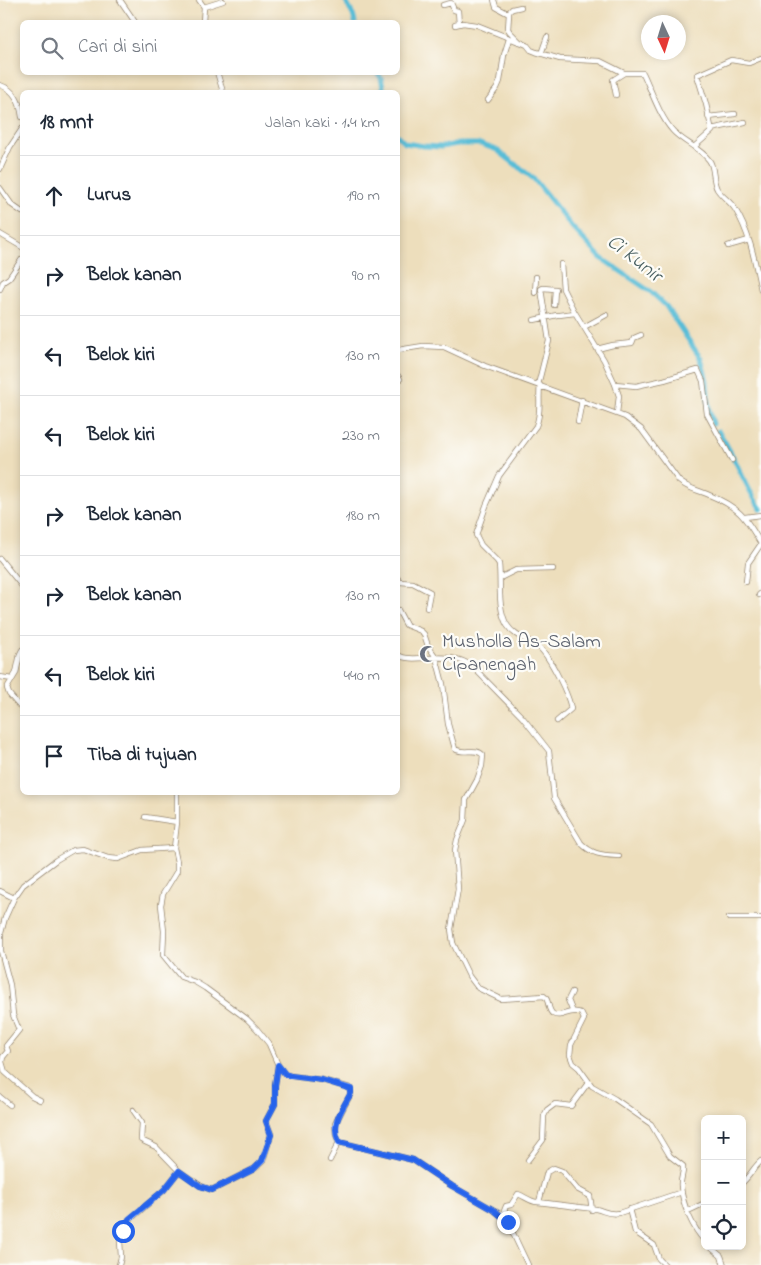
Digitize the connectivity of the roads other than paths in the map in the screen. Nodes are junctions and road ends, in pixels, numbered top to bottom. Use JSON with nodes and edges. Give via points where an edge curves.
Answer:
{"nodes":[{"id":1,"x":120,"y":0,"type":"edge"},
{"id":2,"x":199,"y":0,"type":"edge"},
{"id":3,"x":494,"y":0,"type":"edge"},
{"id":4,"x":223,"y":1,"type":"edge"},
{"id":5,"x":443,"y":5,"type":"dead end"},
{"id":6,"x":204,"y":7,"type":"junction"},
{"id":7,"x":521,"y":7,"type":"dead end"},
{"id":8,"x":508,"y":13,"type":"junction"},
{"id":9,"x":134,"y":20,"type":"edge"},
{"id":10,"x":204,"y":20,"type":"edge"},
{"id":11,"x":547,"y":37,"type":"dead end"},
{"id":12,"x":509,"y":39,"type":"junction"},
{"id":13,"x":520,"y":42,"type":"junction"},
{"id":14,"x":542,"y":54,"type":"junction"},
{"id":15,"x":761,"y":58,"type":"edge"},
{"id":16,"x":624,"y":73,"type":"junction"},
{"id":17,"x":218,"y":75,"type":"edge"},
{"id":18,"x":0,"y":85,"type":"edge"},
{"id":19,"x":222,"y":90,"type":"edge"},
{"id":20,"x":616,"y":95,"type":"dead end"},
{"id":21,"x":488,"y":100,"type":"dead end"},
{"id":22,"x":20,"y":108,"type":"edge"},
{"id":23,"x":735,"y":114,"type":"dead end"},
{"id":24,"x":708,"y":117,"type":"junction"},
{"id":25,"x":745,"y":122,"type":"dead end"},
{"id":26,"x":711,"y":129,"type":"junction"},
{"id":27,"x":20,"y":132,"type":"edge"},
{"id":28,"x":694,"y":147,"type":"junction"},
{"id":29,"x":0,"y":169,"type":"edge"},
{"id":30,"x":0,"y":188,"type":"edge"},
{"id":31,"x":20,"y":211,"type":"edge"},
{"id":32,"x":0,"y":234,"type":"edge"},
{"id":33,"x":749,"y":240,"type":"junction"},
{"id":34,"x":20,"y":246,"type":"edge"},
{"id":35,"x":728,"y":246,"type":"dead end"},
{"id":36,"x":20,"y":263,"type":"edge"},
{"id":37,"x":561,"y":264,"type":"dead end"},
{"id":38,"x":536,"y":277,"type":"dead end"},
{"id":39,"x":0,"y":289,"type":"edge"},
{"id":40,"x":555,"y":289,"type":"junction"},
{"id":41,"x":563,"y":289,"type":"junction"},
{"id":42,"x":761,"y":290,"type":"edge"},
{"id":43,"x":529,"y":292,"type":"dead end"},
{"id":44,"x":542,"y":292,"type":"junction"},
{"id":45,"x":535,"y":293,"type":"junction"},
{"id":46,"x":554,"y":306,"type":"dead end"},
{"id":47,"x":575,"y":313,"type":"junction"},
{"id":48,"x":606,"y":314,"type":"dead end"},
{"id":49,"x":546,"y":317,"type":"junction"},
{"id":50,"x":534,"y":320,"type":"dead end"},
{"id":51,"x":584,"y":327,"type":"junction"},
{"id":52,"x":641,"y":335,"type":"dead end"},
{"id":53,"x":597,"y":349,"type":"junction"},
{"id":54,"x":400,"y":350,"type":"edge"},
{"id":55,"x":616,"y":384,"type":"junction"},
{"id":56,"x":539,"y":385,"type":"junction"},
{"id":57,"x":582,"y":400,"type":"junction"},
{"id":58,"x":617,"y":413,"type":"junction"},
{"id":59,"x":578,"y":422,"type":"dead end"},
{"id":60,"x":732,"y":460,"type":"dead end"},
{"id":61,"x":760,"y":515,"type":"edge"},
{"id":62,"x":745,"y":517,"type":"junction"},
{"id":63,"x":761,"y":544,"type":"edge"},
{"id":64,"x":0,"y":559,"type":"edge"},
{"id":65,"x":553,"y":569,"type":"dead end"},
{"id":66,"x":500,"y":578,"type":"junction"},
{"id":67,"x":400,"y":582,"type":"edge"},
{"id":68,"x":746,"y":582,"type":"dead end"},
{"id":69,"x":20,"y":584,"type":"edge"},
{"id":70,"x":427,"y":608,"type":"dead end"},
{"id":71,"x":400,"y":614,"type":"edge"},
{"id":72,"x":20,"y":654,"type":"edge"},
{"id":73,"x":400,"y":656,"type":"edge"},
{"id":74,"x":436,"y":659,"type":"junction"},
{"id":75,"x":0,"y":677,"type":"edge"},
{"id":76,"x":12,"y":679,"type":"junction"},
{"id":77,"x":20,"y":707,"type":"edge"},
{"id":78,"x":557,"y":721,"type":"dead end"},
{"id":79,"x":177,"y":795,"type":"edge"},
{"id":80,"x":144,"y":816,"type":"dead end"},
{"id":81,"x":177,"y":822,"type":"junction"},
{"id":82,"x":174,"y":848,"type":"junction"},
{"id":83,"x":619,"y":856,"type":"dead end"},
{"id":84,"x":0,"y":891,"type":"edge"},
{"id":85,"x":14,"y":898,"type":"junction"},
{"id":86,"x":729,"y":918,"type":"dead end"},
{"id":87,"x":761,"y":918,"type":"edge"},
{"id":88,"x":572,"y":992,"type":"dead end"},
{"id":89,"x":572,"y":1010,"type":"junction"},
{"id":90,"x":1,"y":1063,"type":"edge"},
{"id":91,"x":278,"y":1065,"type":"junction"},
{"id":92,"x":588,"y":1083,"type":"junction"},
{"id":93,"x":0,"y":1097,"type":"edge"},
{"id":94,"x":40,"y":1100,"type":"dead end"},
{"id":95,"x":10,"y":1105,"type":"dead end"},
{"id":96,"x":133,"y":1110,"type":"dead end"},
{"id":97,"x":339,"y":1142,"type":"junction"},
{"id":98,"x":330,"y":1160,"type":"dead end"},
{"id":99,"x":528,"y":1160,"type":"dead end"},
{"id":100,"x":761,"y":1161,"type":"edge"},
{"id":101,"x":179,"y":1171,"type":"junction"},
{"id":102,"x":746,"y":1180,"type":"edge"},
{"id":103,"x":682,"y":1192,"type":"junction"},
{"id":104,"x":539,"y":1202,"type":"junction"},
{"id":105,"x":701,"y":1205,"type":"edge"},
{"id":106,"x":592,"y":1210,"type":"junction"},
{"id":107,"x":628,"y":1210,"type":"junction"},
{"id":108,"x":688,"y":1211,"type":"junction"},
{"id":109,"x":502,"y":1216,"type":"junction"},
{"id":110,"x":701,"y":1236,"type":"edge"},
{"id":111,"x":714,"y":1250,"type":"edge"},
{"id":112,"x":118,"y":1265,"type":"edge"},
{"id":113,"x":528,"y":1265,"type":"edge"},
{"id":114,"x":665,"y":1265,"type":"edge"},
{"id":115,"x":724,"y":1265,"type":"edge"}],
"edges":[{"from":1,"to":9,"type":"street"},
{"from":2,"to":6,"type":"street"},
{"from":3,"to":8,"type":"street","via":[[496,7]]},
{"from":4,"to":6,"type":"street"},
{"from":5,"to":12,"type":"street","via":[[450,3],[458,11],[457,25],[474,24]]},
{"from":6,"to":10,"type":"street"},
{"from":7,"to":8,"type":"street"},
{"from":8,"to":13,"type":"street","via":[[508,29]]},
{"from":11,"to":14,"type":"street"},
{"from":12,"to":13,"type":"street"},
{"from":12,"to":21,"type":"street","via":[[500,81]]},
{"from":13,"to":14,"type":"street"},
{"from":14,"to":16,"type":"street","via":[[600,61]]},
{"from":15,"to":24,"type":"street","via":[[749,63],[731,60],[698,74]]},
{"from":16,"to":20,"type":"street","via":[[614,79]]},
{"from":16,"to":28,"type":"street","via":[[643,73],[668,125]]},
{"from":17,"to":19,"type":"street"},
{"from":18,"to":22,"type":"street","via":[[10,90]]},
{"from":23,"to":24,"type":"street"},
{"from":24,"to":26,"type":"street"},
{"from":25,"to":26,"type":"street"},
{"from":26,"to":28,"type":"street","via":[[711,133]]},
{"from":27,"to":29,"type":"street"},
{"from":28,"to":33,"type":"street","via":[[711,162],[712,177],[718,191],[735,209]]},
{"from":30,"to":31,"type":"street"},
{"from":32,"to":34,"type":"street"},
{"from":33,"to":35,"type":"street"},
{"from":33,"to":42,"type":"street"},
{"from":36,"to":39,"type":"street"},
{"from":37,"to":41,"type":"street"},
{"from":38,"to":45,"type":"street"},
{"from":40,"to":41,"type":"street"},
{"from":40,"to":44,"type":"street","via":[[543,288]]},
{"from":40,"to":46,"type":"street"},
{"from":41,"to":47,"type":"street"},
{"from":43,"to":45,"type":"street"},
{"from":44,"to":45,"type":"street"},
{"from":44,"to":49,"type":"street"},
{"from":47,"to":49,"type":"street"},
{"from":47,"to":51,"type":"street"},
{"from":48,"to":51,"type":"street"},
{"from":49,"to":50,"type":"street"},
{"from":49,"to":56,"type":"street","via":[[549,341]]},
{"from":51,"to":53,"type":"street"},
{"from":52,"to":53,"type":"street","via":[[632,343]]},
{"from":53,"to":55,"type":"street"},
{"from":54,"to":56,"type":"street","via":[[444,347]]},
{"from":55,"to":58,"type":"street"},
{"from":55,"to":60,"type":"street","via":[[636,386],[698,370],[709,417]]},
{"from":56,"to":57,"type":"street"},
{"from":56,"to":66,"type":"street","via":[[539,420],[499,476],[476,531],[477,541],[497,561]]},
{"from":57,"to":58,"type":"street"},
{"from":57,"to":59,"type":"street"},
{"from":58,"to":62,"type":"street","via":[[641,429],[683,484],[723,502]]},
{"from":61,"to":62,"type":"street"},
{"from":62,"to":63,"type":"street"},
{"from":63,"to":68,"type":"street","via":[[748,563]]},
{"from":64,"to":69,"type":"street"},
{"from":65,"to":66,"type":"street","via":[[516,570]]},
{"from":66,"to":78,"type":"street","via":[[507,625],[514,634],[541,649],[568,698],[570,710]]},
{"from":67,"to":70,"type":"street","via":[[413,583],[430,592]]},
{"from":71,"to":74,"type":"street","via":[[406,625],[424,634]]},
{"from":72,"to":76,"type":"street"},
{"from":73,"to":74,"type":"street"},
{"from":74,"to":83,"type":"street","via":[[450,658],[469,664],[523,718],[549,751],[554,798],[581,843],[595,853]]},
{"from":74,"to":89,"type":"street","via":[[454,749],[458,752],[477,751],[483,755],[477,780],[466,800],[465,820],[455,850],[458,889],[451,929],[453,943],[478,988],[501,999],[544,996],[554,1014]]},
{"from":75,"to":76,"type":"street"},
{"from":76,"to":77,"type":"street","via":[[7,691]]},
{"from":79,"to":81,"type":"street"},
{"from":80,"to":81,"type":"street"},
{"from":81,"to":82,"type":"street"},
{"from":82,"to":85,"type":"street","via":[[142,850],[118,859],[83,849],[73,850],[34,876]]},
{"from":82,"to":91,"type":"street","via":[[177,871],[160,905],[164,957],[182,977],[204,988],[253,1025],[269,1044]]},
{"from":84,"to":85,"type":"street"},
{"from":85,"to":90,"type":"street","via":[[1,931],[0,951],[19,1030],[6,1046],[8,1051]]},
{"from":86,"to":87,"type":"street"},
{"from":88,"to":89,"type":"street","via":[[568,1000]]},
{"from":89,"to":92,"type":"street","via":[[581,1013],[584,1019],[573,1040],[570,1055]]},
{"from":90,"to":94,"type":"street","via":[[5,1072]]},
{"from":91,"to":97,"type":"street","via":[[291,1076],[322,1080],[351,1089],[335,1126]]},
{"from":91,"to":101,"type":"street","via":[[275,1104],[266,1121],[271,1135],[262,1161],[212,1190],[200,1186]]},
{"from":92,"to":99,"type":"street","via":[[571,1106],[555,1104],[547,1110],[543,1138]]},
{"from":92,"to":103,"type":"street","via":[[651,1124],[670,1156],[683,1166]]},
{"from":93,"to":95,"type":"street"},
{"from":96,"to":101,"type":"street","via":[[142,1123],[141,1140],[156,1147]]},
{"from":97,"to":98,"type":"street"},
{"from":97,"to":109,"type":"street","via":[[413,1160]]},
{"from":100,"to":102,"type":"street"},
{"from":101,"to":112,"type":"street","via":[[164,1190],[126,1223],[120,1241]]},
{"from":103,"to":107,"type":"street"},
{"from":103,"to":108,"type":"street"},
{"from":104,"to":106,"type":"street"},
{"from":104,"to":106,"type":"street","via":[[547,1172],[554,1168],[590,1196]]},
{"from":104,"to":109,"type":"street","via":[[518,1194],[511,1205],[506,1206]]},
{"from":105,"to":108,"type":"street"},
{"from":106,"to":107,"type":"street","via":[[610,1214]]},
{"from":107,"to":114,"type":"street","via":[[635,1232],[653,1244]]},
{"from":108,"to":110,"type":"street"},
{"from":109,"to":113,"type":"street","via":[[514,1232]]},
{"from":111,"to":115,"type":"street"}]}
